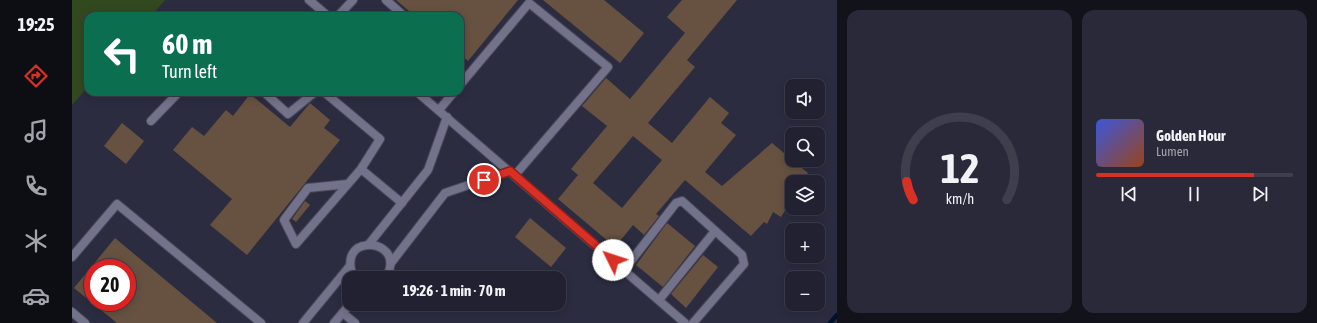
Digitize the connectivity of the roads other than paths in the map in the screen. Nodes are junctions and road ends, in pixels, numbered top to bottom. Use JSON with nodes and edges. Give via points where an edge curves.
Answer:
{"nodes":[{"id":1,"x":309,"y":0,"type":"edge"},
{"id":2,"x":353,"y":0,"type":"edge"},
{"id":3,"x":386,"y":0,"type":"edge"},
{"id":4,"x":323,"y":12,"type":"edge"},
{"id":5,"x":342,"y":12,"type":"edge"},
{"id":6,"x":400,"y":12,"type":"edge"},
{"id":7,"x":464,"y":79,"type":"edge"},
{"id":8,"x":175,"y":96,"type":"edge"},
{"id":9,"x":268,"y":96,"type":"edge"},
{"id":10,"x":310,"y":96,"type":"edge"},
{"id":11,"x":329,"y":96,"type":"edge"},
{"id":12,"x":422,"y":96,"type":"edge"},
{"id":13,"x":450,"y":96,"type":"edge"},
{"id":14,"x":438,"y":110,"type":"junction"},
{"id":15,"x":447,"y":117,"type":"junction"},
{"id":16,"x":152,"y":122,"type":"dead end"},
{"id":17,"x":361,"y":169,"type":"junction"},
{"id":18,"x":513,"y":173,"type":"junction"},
{"id":19,"x":348,"y":184,"type":"junction"},
{"id":20,"x":402,"y":203,"type":"junction"},
{"id":21,"x":715,"y":231,"type":"junction"},
{"id":22,"x":369,"y":244,"type":"junction"},
{"id":23,"x":72,"y":257,"type":"edge"},
{"id":24,"x":391,"y":263,"type":"junction"},
{"id":25,"x":349,"y":267,"type":"junction"},
{"id":26,"x":624,"y":270,"type":"junction"},
{"id":27,"x":351,"y":271,"type":"edge"},
{"id":28,"x":389,"y":271,"type":"edge"},
{"id":29,"x":659,"y":300,"type":"junction"},
{"id":30,"x":72,"y":312,"type":"edge"},
{"id":31,"x":343,"y":312,"type":"joint"},
{"id":32,"x":85,"y":323,"type":"edge"},
{"id":33,"x":261,"y":323,"type":"edge"},
{"id":34,"x":303,"y":323,"type":"edge"},
{"id":35,"x":334,"y":323,"type":"edge"},
{"id":36,"x":355,"y":323,"type":"edge"},
{"id":37,"x":685,"y":323,"type":"edge"},
{"id":38,"x":693,"y":323,"type":"edge"}],
"edges":[{"from":1,"to":4,"type":"lane"},
{"from":2,"to":5,"type":"lane"},
{"from":3,"to":6,"type":"lane"},
{"from":7,"to":18,"type":"lane","via":[[529,3],[608,67]]},
{"from":8,"to":16,"type":"lane"},
{"from":9,"to":10,"type":"lane","via":[[288,114]]},
{"from":11,"to":17,"type":"lane","via":[[380,139]]},
{"from":12,"to":14,"type":"lane"},
{"from":13,"to":14,"type":"lane"},
{"from":14,"to":15,"type":"lane"},
{"from":15,"to":18,"type":"lane"},
{"from":15,"to":20,"type":"lane","via":[[428,170]]},
{"from":17,"to":19,"type":"lane"},
{"from":17,"to":20,"type":"lane"},
{"from":18,"to":24,"type":"lane","via":[[445,193]]},
{"from":18,"to":26,"type":"lane"},
{"from":19,"to":19,"type":"lane","via":[[308,188],[284,220],[296,244]]},
{"from":20,"to":22,"type":"lane"},
{"from":21,"to":26,"type":"lane","via":[[682,202],[676,203]]},
{"from":21,"to":29,"type":"lane"},
{"from":21,"to":38,"type":"lane","via":[[742,255],[744,264]]},
{"from":22,"to":24,"type":"lane","via":[[379,246],[387,253]]},
{"from":22,"to":25,"type":"lane","via":[[358,247],[351,256]]},
{"from":23,"to":33,"type":"lane","via":[[117,204]]},
{"from":24,"to":28,"type":"lane"},
{"from":25,"to":27,"type":"lane"},
{"from":25,"to":34,"type":"lane"},
{"from":26,"to":29,"type":"lane"},
{"from":29,"to":37,"type":"lane"},
{"from":30,"to":32,"type":"lane"},
{"from":31,"to":35,"type":"lane"},
{"from":31,"to":36,"type":"lane"}]}
